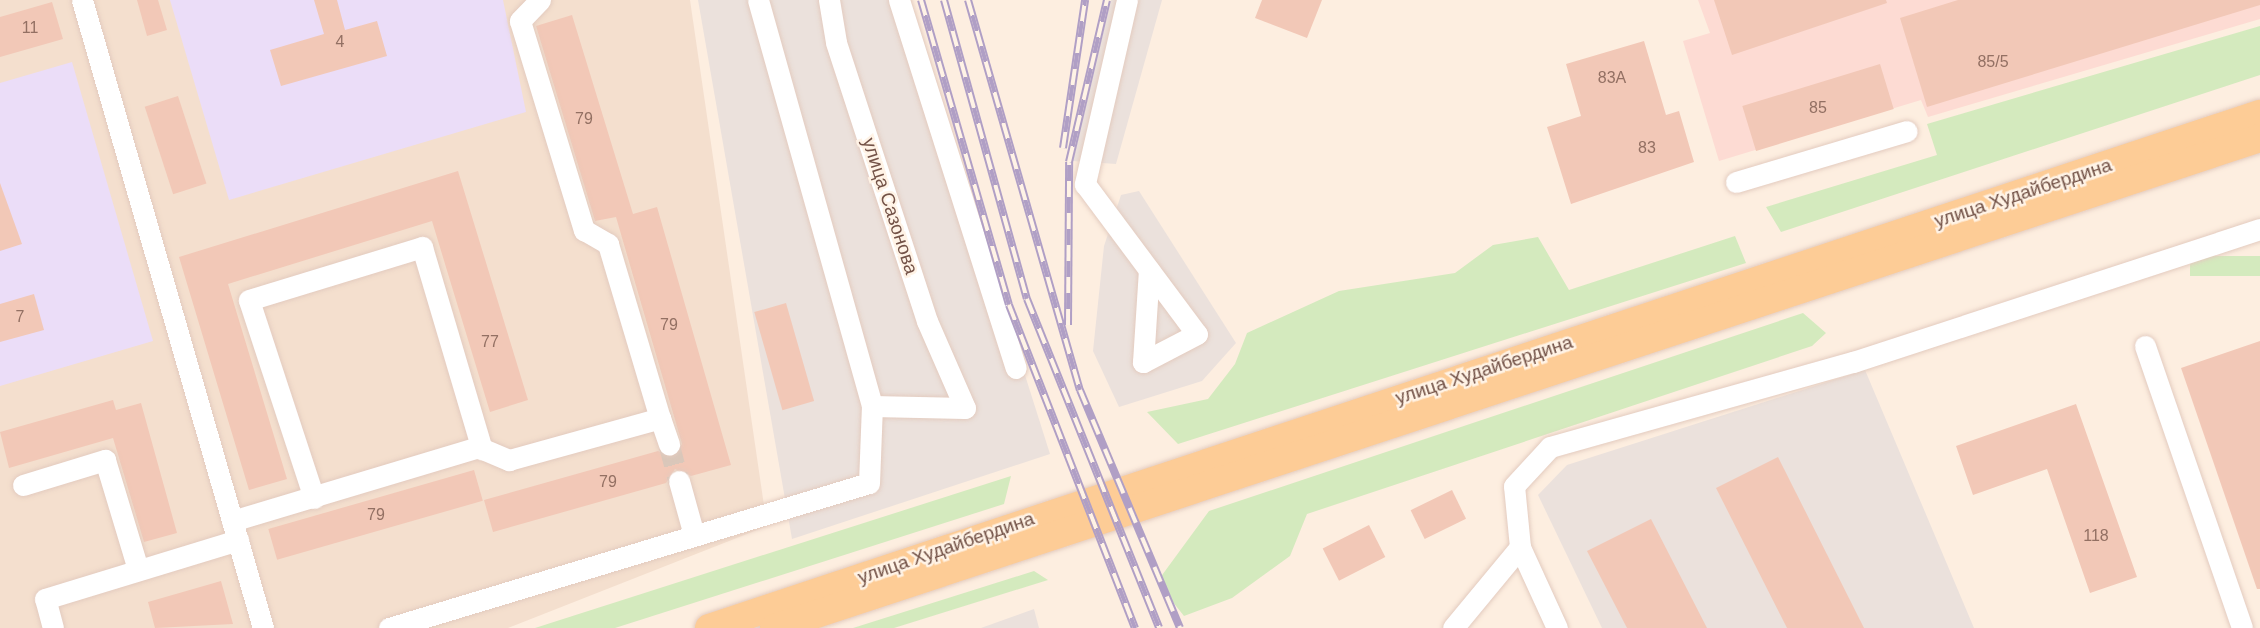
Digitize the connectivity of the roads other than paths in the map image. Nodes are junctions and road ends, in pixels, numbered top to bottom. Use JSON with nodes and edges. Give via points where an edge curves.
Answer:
{"nodes":[{"id":1,"x":82,"y":0,"type":"edge"},
{"id":2,"x":540,"y":0,"type":"edge"},
{"id":3,"x":758,"y":0,"type":"edge"},
{"id":4,"x":829,"y":0,"type":"edge"},
{"id":5,"x":899,"y":0,"type":"edge"},
{"id":6,"x":1127,"y":0,"type":"edge"},
{"id":7,"x":2260,"y":114,"type":"edge"},
{"id":8,"x":1907,"y":131,"type":"dead end"},
{"id":9,"x":2260,"y":138,"type":"edge"},
{"id":10,"x":1736,"y":183,"type":"dead end"},
{"id":11,"x":2260,"y":229,"type":"edge"},
{"id":12,"x":1149,"y":270,"type":"dead end"},
{"id":13,"x":2145,"y":346,"type":"dead end"},
{"id":14,"x":1016,"y":368,"type":"dead end"},
{"id":15,"x":872,"y":406,"type":"junction"},
{"id":16,"x":660,"y":418,"type":"junction"},
{"id":17,"x":669,"y":444,"type":"tunnel mouth"},
{"id":18,"x":482,"y":449,"type":"junction"},
{"id":19,"x":679,"y":481,"type":"tunnel mouth"},
{"id":20,"x":23,"y":485,"type":"dead end"},
{"id":21,"x":313,"y":498,"type":"junction"},
{"id":22,"x":235,"y":531,"type":"junction"},
{"id":23,"x":694,"y":535,"type":"junction"},
{"id":24,"x":1520,"y":547,"type":"junction"},
{"id":25,"x":138,"y":569,"type":"junction"},
{"id":26,"x":53,"y":628,"type":"edge"},
{"id":27,"x":262,"y":628,"type":"edge"},
{"id":28,"x":389,"y":628,"type":"edge"},
{"id":29,"x":709,"y":628,"type":"edge"},
{"id":30,"x":774,"y":628,"type":"edge"},
{"id":31,"x":1453,"y":628,"type":"edge"},
{"id":32,"x":1558,"y":628,"type":"edge"},
{"id":33,"x":2242,"y":628,"type":"edge"}],
"edges":[{"from":1,"to":22,"type":"street"},
{"from":2,"to":16,"type":"street","via":[[520,21],[584,230],[608,244]]},
{"from":3,"to":15,"type":"street"},
{"from":4,"to":15,"type":"street","name":"улица Сазонова","via":[[836,42],[927,321],[965,408]]},
{"from":5,"to":14,"type":"street"},
{"from":6,"to":12,"type":"street","via":[[1085,184]]},
{"from":7,"to":29,"type":"main road","name":"улица Худайбердина"},
{"from":8,"to":10,"type":"street"},
{"from":9,"to":30,"type":"main road","name":"улица Худайбердина"},
{"from":11,"to":24,"type":"street","via":[[1853,362],[1550,447],[1514,486]]},
{"from":13,"to":33,"type":"street"},
{"from":15,"to":23,"type":"street","via":[[869,483]]},
{"from":16,"to":17,"type":"street"},
{"from":16,"to":18,"type":"street","via":[[509,460]]},
{"from":18,"to":21,"type":"street"},
{"from":18,"to":21,"type":"street","via":[[422,247],[249,300]]},
{"from":19,"to":23,"type":"street"},
{"from":20,"to":25,"type":"street","via":[[105,460]]},
{"from":21,"to":22,"type":"street"},
{"from":22,"to":25,"type":"street"},
{"from":22,"to":27,"type":"street"},
{"from":23,"to":28,"type":"street"},
{"from":24,"to":31,"type":"street"},
{"from":24,"to":32,"type":"street"},
{"from":25,"to":26,"type":"street","via":[[45,599]]}]}
